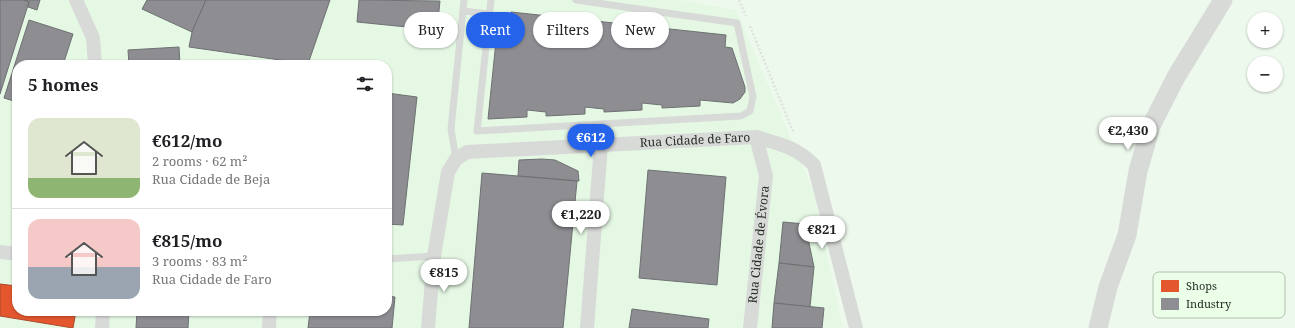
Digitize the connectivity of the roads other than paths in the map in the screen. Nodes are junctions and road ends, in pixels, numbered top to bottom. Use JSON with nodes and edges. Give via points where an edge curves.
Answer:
{"nodes":[{"id":1,"x":76,"y":0,"type":"edge"},
{"id":2,"x":464,"y":0,"type":"edge"},
{"id":3,"x":491,"y":0,"type":"edge"},
{"id":4,"x":576,"y":0,"type":"edge"},
{"id":5,"x":1223,"y":0,"type":"edge"},
{"id":6,"x":463,"y":11,"type":"junction"},
{"id":7,"x":472,"y":12,"type":"edge"},
{"id":8,"x":490,"y":12,"type":"edge"},
{"id":9,"x":486,"y":48,"type":"edge"},
{"id":10,"x":95,"y":60,"type":"edge"},
{"id":11,"x":756,"y":138,"type":"junction"},
{"id":12,"x":601,"y":145,"type":"junction"},
{"id":13,"x":456,"y":159,"type":"junction"},
{"id":14,"x":0,"y":252,"type":"edge"},
{"id":15,"x":12,"y":253,"type":"edge"},
{"id":16,"x":434,"y":256,"type":"junction"},
{"id":17,"x":392,"y":259,"type":"edge"},
{"id":18,"x":103,"y":316,"type":"edge"},
{"id":19,"x":269,"y":316,"type":"edge"},
{"id":20,"x":102,"y":328,"type":"edge"},
{"id":21,"x":268,"y":328,"type":"edge"},
{"id":22,"x":428,"y":328,"type":"edge"},
{"id":23,"x":587,"y":328,"type":"edge"},
{"id":24,"x":750,"y":328,"type":"edge"},
{"id":25,"x":856,"y":328,"type":"edge"},
{"id":26,"x":1098,"y":328,"type":"edge"}],
"edges":[{"from":1,"to":10,"type":"street","via":[[93,38]]},
{"from":2,"to":6,"type":"lane"},
{"from":3,"to":8,"type":"lane"},
{"from":4,"to":9,"type":"lane","via":[[737,24],[753,97],[750,111],[741,116],[477,131]]},
{"from":5,"to":26,"type":"main road","via":[[1176,77],[1151,126],[1138,171],[1127,235],[1108,286]]},
{"from":6,"to":7,"type":"lane"},
{"from":6,"to":13,"type":"lane","via":[[451,129]]},
{"from":11,"to":12,"type":"street","name":"Rua Cidade de Faro"},
{"from":11,"to":24,"type":"street","name":"Rua Cidade de Évora","via":[[766,176]]},
{"from":11,"to":25,"type":"street","name":"Rua Cidade de Faro","via":[[802,153],[814,165]]},
{"from":12,"to":13,"type":"street","name":"Rua Cidade de Faro","via":[[467,152]]},
{"from":12,"to":23,"type":"street"},
{"from":13,"to":16,"type":"street","via":[[448,172]]},
{"from":14,"to":15,"type":"street"},
{"from":16,"to":17,"type":"lane"},
{"from":16,"to":22,"type":"street"},
{"from":18,"to":20,"type":"street"},
{"from":19,"to":21,"type":"street"}]}
